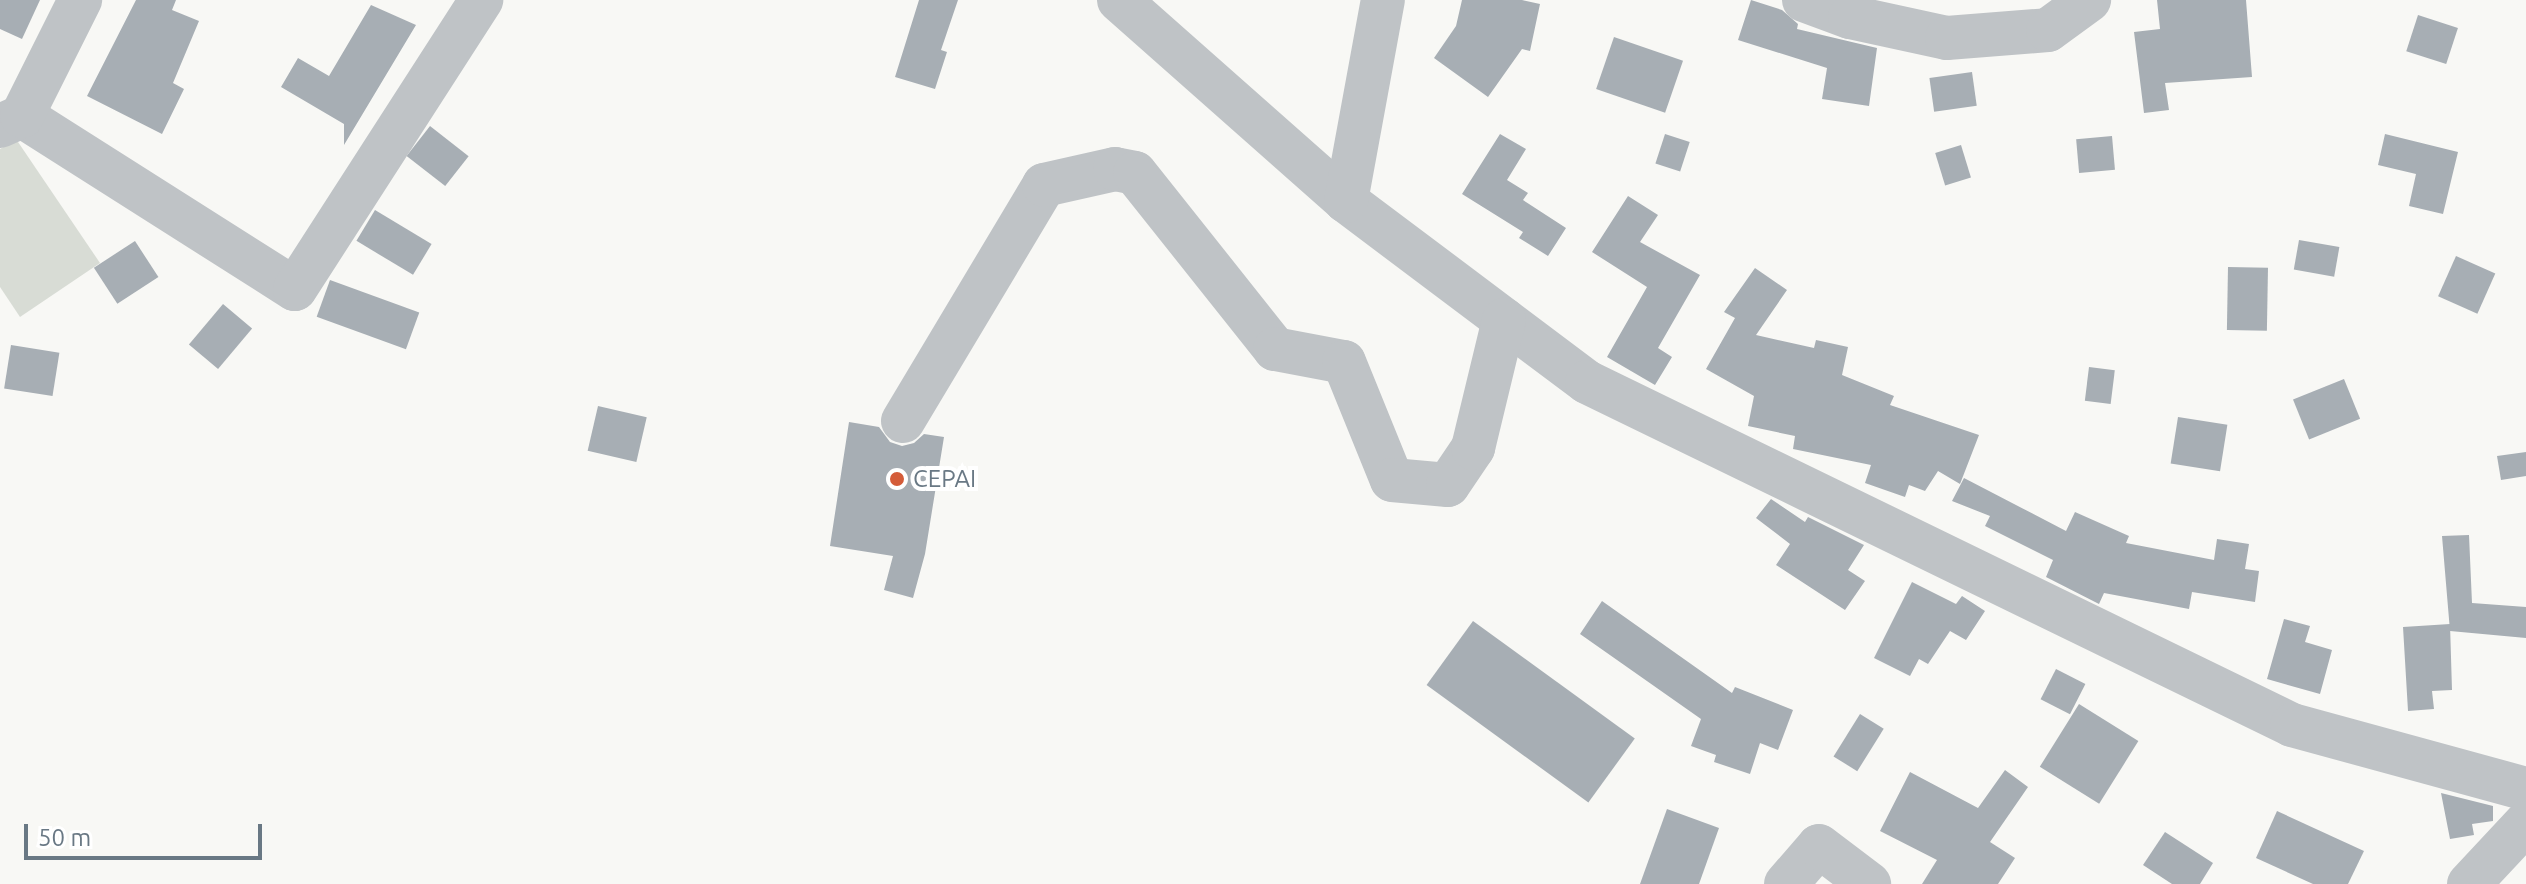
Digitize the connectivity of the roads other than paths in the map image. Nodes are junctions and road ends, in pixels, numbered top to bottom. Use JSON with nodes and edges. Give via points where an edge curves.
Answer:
{"nodes":[{"id":1,"x":80,"y":0,"type":"edge"},
{"id":2,"x":481,"y":0,"type":"edge"},
{"id":3,"x":1119,"y":0,"type":"edge"},
{"id":4,"x":1383,"y":0,"type":"edge"},
{"id":5,"x":1804,"y":0,"type":"edge"},
{"id":6,"x":2089,"y":0,"type":"edge"},
{"id":7,"x":11,"y":121,"type":"edge"},
{"id":8,"x":1346,"y":201,"type":"junction"},
{"id":9,"x":1504,"y":320,"type":"junction"},
{"id":10,"x":903,"y":421,"type":"dead end"},
{"id":11,"x":2526,"y":789,"type":"edge"},
{"id":12,"x":2526,"y":823,"type":"edge"},
{"id":13,"x":2492,"y":875,"type":"edge"},
{"id":14,"x":1786,"y":884,"type":"edge"},
{"id":15,"x":1869,"y":884,"type":"edge"}],
"edges":[{"from":1,"to":7,"type":"street"},
{"from":2,"to":7,"type":"street","via":[[295,289]]},
{"from":3,"to":8,"type":"street"},
{"from":4,"to":8,"type":"street"},
{"from":5,"to":6,"type":"street","via":[[1850,17],[1947,38],[2048,30]]},
{"from":8,"to":9,"type":"street"},
{"from":9,"to":10,"type":"street","via":[[1473,448],[1448,485],[1392,480],[1344,362],[1275,349],[1135,173],[1115,169],[1044,185]]},
{"from":9,"to":11,"type":"street","via":[[1587,382],[2292,725]]},
{"from":12,"to":13,"type":"street"},
{"from":14,"to":15,"type":"street","via":[[1819,846]]}]}
